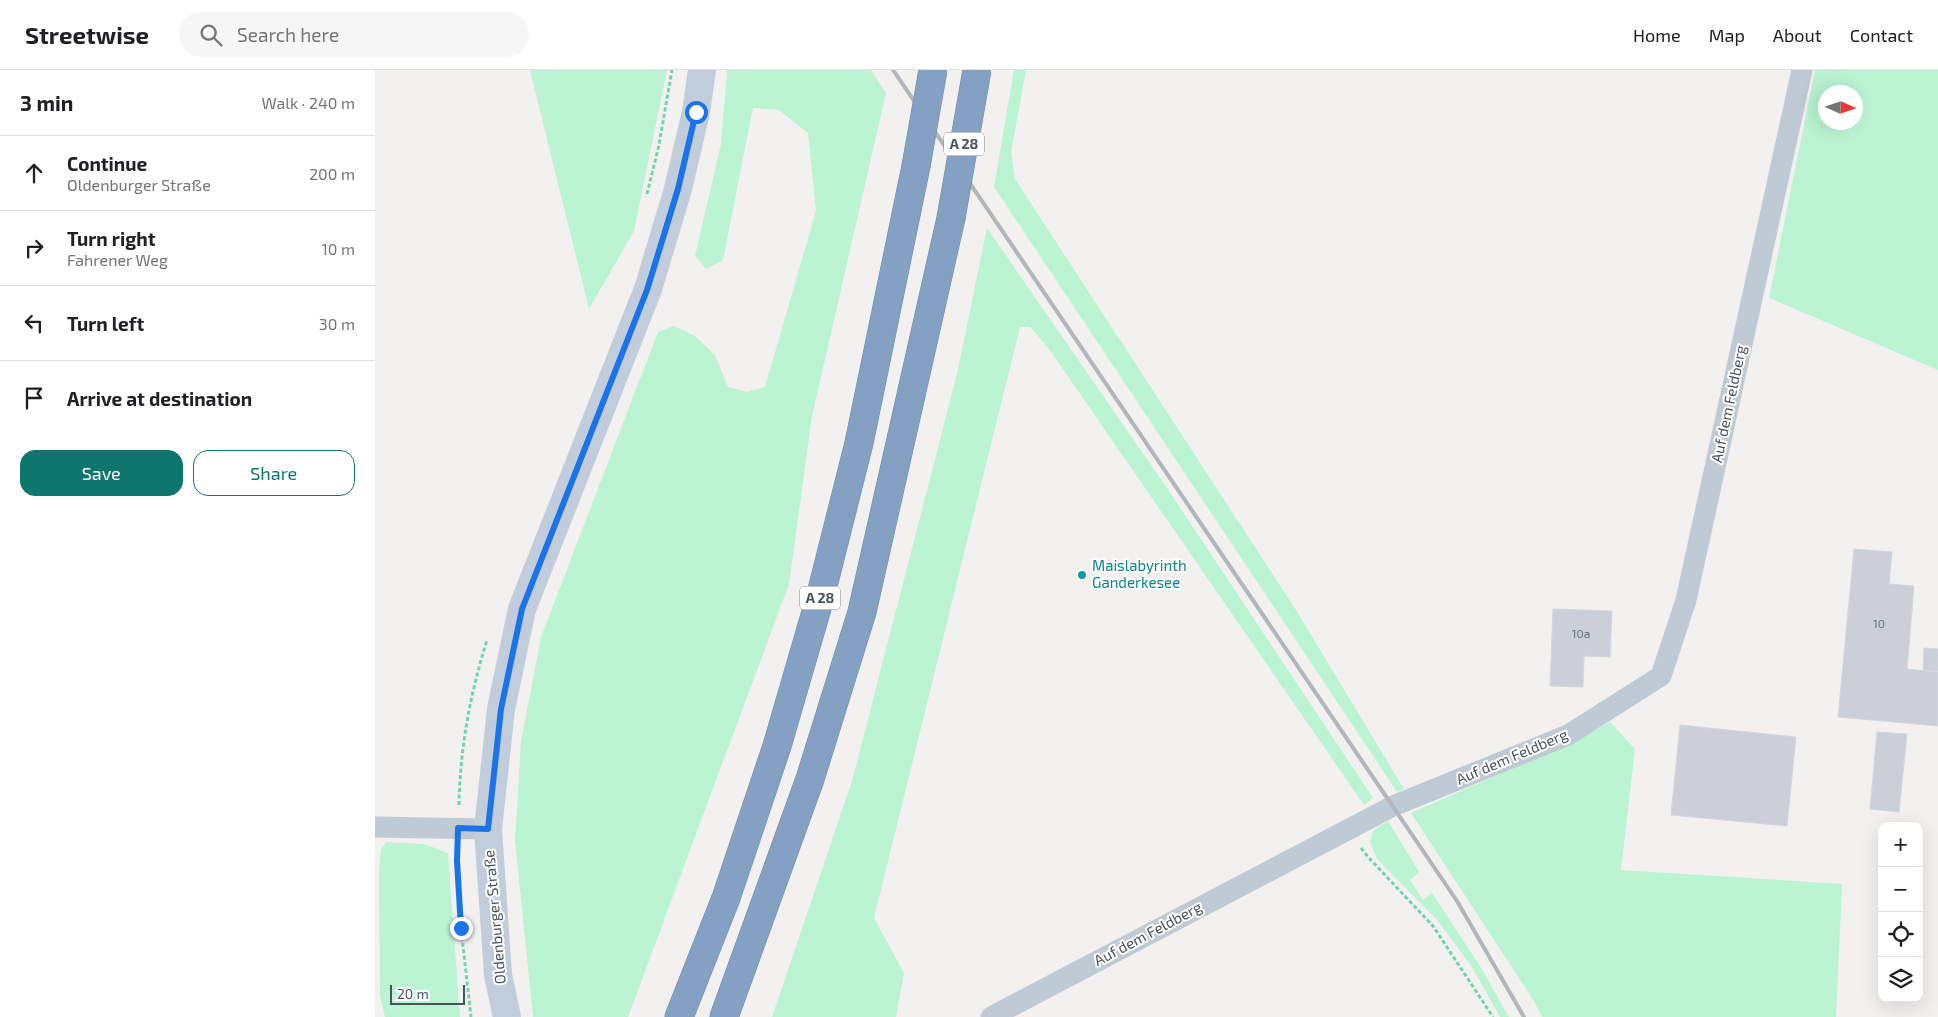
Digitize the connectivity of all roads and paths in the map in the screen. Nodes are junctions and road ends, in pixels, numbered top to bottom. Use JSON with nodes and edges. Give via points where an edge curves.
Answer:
{"nodes":[{"id":1,"x":702,"y":70,"type":"edge"},
{"id":2,"x":933,"y":70,"type":"edge"},
{"id":3,"x":977,"y":70,"type":"edge"},
{"id":4,"x":1802,"y":70,"type":"edge"},
{"id":5,"x":375,"y":826,"type":"edge"},
{"id":6,"x":458,"y":828,"type":"junction"},
{"id":7,"x":488,"y":829,"type":"junction"},
{"id":8,"x":1348,"y":829,"type":"junction"},
{"id":9,"x":471,"y":1017,"type":"edge"},
{"id":10,"x":507,"y":1017,"type":"edge"},
{"id":11,"x":679,"y":1017,"type":"edge"},
{"id":12,"x":724,"y":1017,"type":"edge"},
{"id":13,"x":991,"y":1017,"type":"edge"},
{"id":14,"x":1493,"y":1017,"type":"edge"}],
"edges":[{"from":1,"to":7,"type":"main road","name":"Oldenburger Straße","via":[[678,189],[647,290],[522,609],[501,709]]},
{"from":2,"to":11,"type":"highway","number":"A 28","bridge":true,"via":[[859,442],[820,598],[777,746],[729,890]]},
{"from":3,"to":12,"type":"highway","number":"A 28","bridge":true,"via":[[951,218],[862,612],[810,779]]},
{"from":4,"to":8,"type":"street","name":"Auf dem Feldberg","via":[[1686,600],[1661,676],[1568,735],[1393,806]]},
{"from":5,"to":6,"type":"street"},
{"from":6,"to":7,"type":"street"},
{"from":6,"to":9,"type":"path","via":[[457,870]]},
{"from":7,"to":10,"type":"main road","name":"Oldenburger Straße","via":[[498,975]]},
{"from":8,"to":13,"type":"street","name":"Auf dem Feldberg"},
{"from":8,"to":14,"type":"path","via":[[1368,857],[1433,926]]}]}
